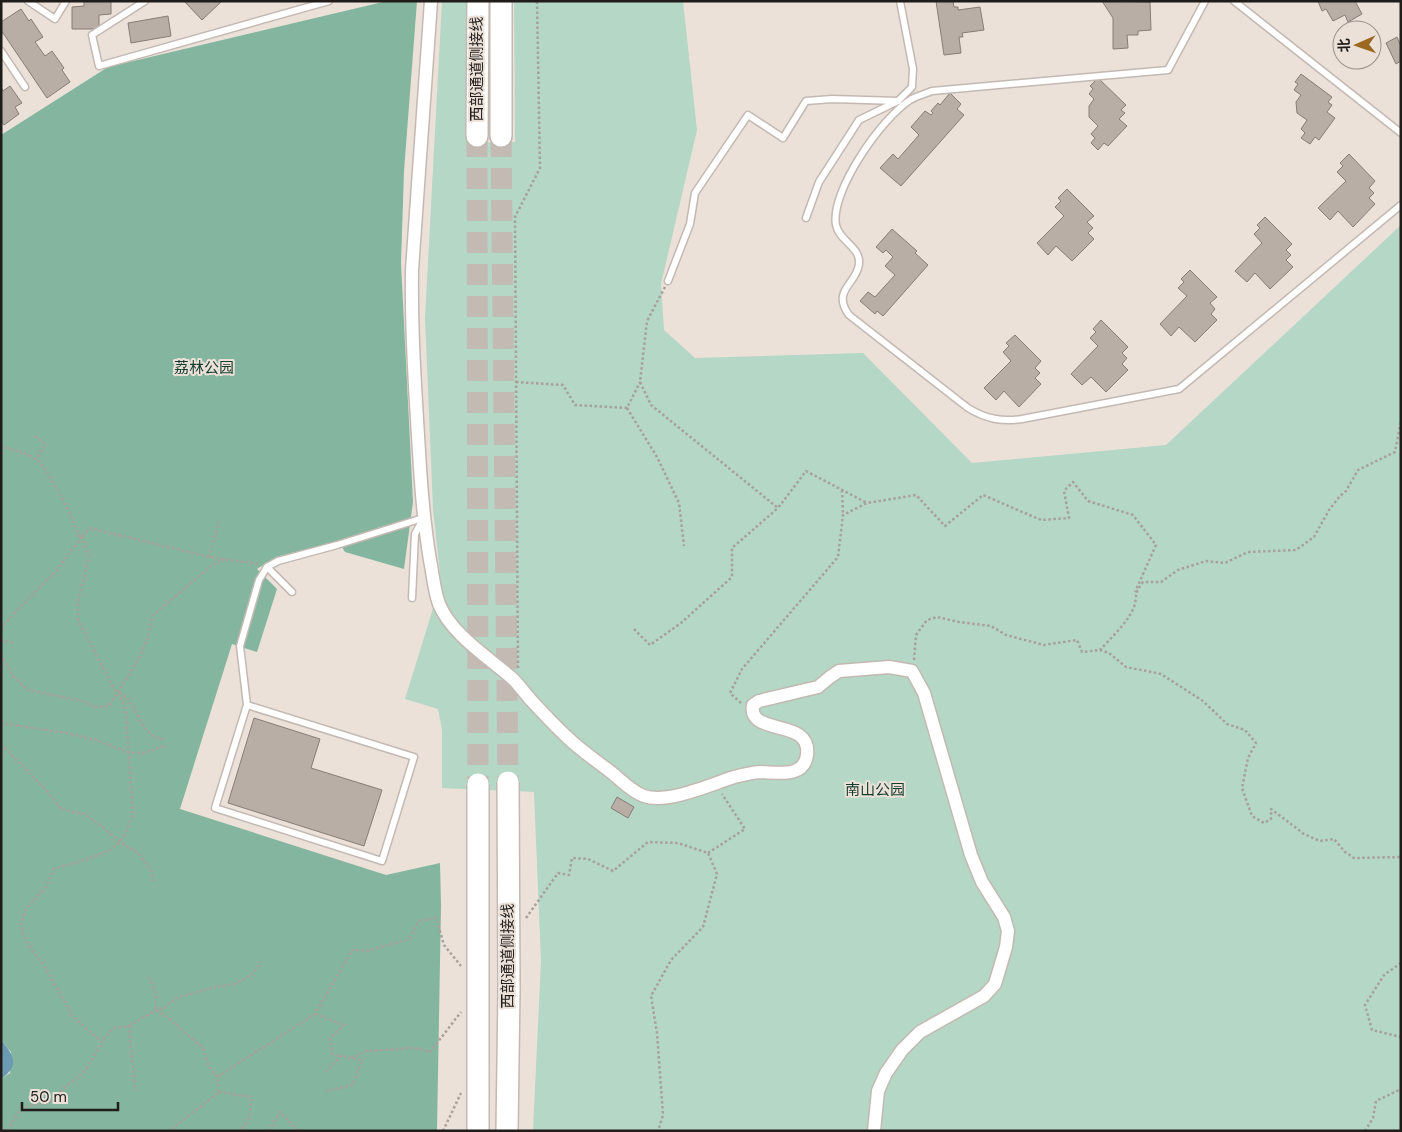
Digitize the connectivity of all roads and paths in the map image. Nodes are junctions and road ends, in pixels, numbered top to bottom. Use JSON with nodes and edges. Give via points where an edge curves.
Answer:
{"nodes":[{"id":1,"x":28,"y":1,"type":"edge"},
{"id":2,"x":66,"y":1,"type":"edge"},
{"id":3,"x":144,"y":1,"type":"edge"},
{"id":4,"x":329,"y":1,"type":"edge"},
{"id":5,"x":431,"y":1,"type":"edge"},
{"id":6,"x":478,"y":1,"type":"edge"},
{"id":7,"x":501,"y":1,"type":"edge"},
{"id":8,"x":537,"y":1,"type":"edge"},
{"id":9,"x":900,"y":1,"type":"edge"},
{"id":10,"x":1205,"y":1,"type":"edge"},
{"id":11,"x":1234,"y":1,"type":"edge"},
{"id":12,"x":1,"y":51,"type":"edge"},
{"id":13,"x":25,"y":87,"type":"dead end"},
{"id":14,"x":898,"y":101,"type":"junction"},
{"id":15,"x":1401,"y":133,"type":"edge"},
{"id":16,"x":477,"y":136,"type":"tunnel mouth"},
{"id":17,"x":501,"y":136,"type":"tunnel mouth"},
{"id":18,"x":1401,"y":205,"type":"edge"},
{"id":19,"x":806,"y":218,"type":"dead end"},
{"id":20,"x":668,"y":281,"type":"joint"},
{"id":21,"x":516,"y":382,"type":"junction"},
{"id":22,"x":640,"y":382,"type":"junction"},
{"id":23,"x":627,"y":408,"type":"junction"},
{"id":24,"x":1401,"y":421,"type":"edge"},
{"id":25,"x":35,"y":436,"type":"dead end"},
{"id":26,"x":1,"y":445,"type":"edge"},
{"id":27,"x":36,"y":459,"type":"junction"},
{"id":28,"x":842,"y":490,"type":"junction"},
{"id":29,"x":867,"y":503,"type":"junction"},
{"id":30,"x":778,"y":508,"type":"junction"},
{"id":31,"x":843,"y":515,"type":"junction"},
{"id":32,"x":423,"y":518,"type":"junction"},
{"id":33,"x":220,"y":522,"type":"dead end"},
{"id":34,"x":82,"y":536,"type":"junction"},
{"id":35,"x":684,"y":546,"type":"dead end"},
{"id":36,"x":209,"y":557,"type":"junction"},
{"id":37,"x":226,"y":560,"type":"junction"},
{"id":38,"x":267,"y":567,"type":"junction"},
{"id":39,"x":292,"y":592,"type":"dead end"},
{"id":40,"x":1135,"y":592,"type":"junction"},
{"id":41,"x":412,"y":598,"type":"dead end"},
{"id":42,"x":1,"y":628,"type":"edge"},
{"id":43,"x":634,"y":629,"type":"dead end"},
{"id":44,"x":1,"y":640,"type":"edge"},
{"id":45,"x":13,"y":643,"type":"dead end"},
{"id":46,"x":1100,"y":650,"type":"junction"},
{"id":47,"x":1,"y":654,"type":"edge"},
{"id":48,"x":912,"y":671,"type":"junction"},
{"id":49,"x":518,"y":685,"type":"junction"},
{"id":50,"x":117,"y":691,"type":"junction"},
{"id":51,"x":247,"y":705,"type":"junction"},
{"id":52,"x":755,"y":717,"type":"junction"},
{"id":53,"x":1,"y":723,"type":"edge"},
{"id":54,"x":164,"y":739,"type":"dead end"},
{"id":55,"x":1,"y":744,"type":"edge"},
{"id":56,"x":166,"y":744,"type":"dead end"},
{"id":57,"x":130,"y":753,"type":"junction"},
{"id":58,"x":508,"y":782,"type":"tunnel mouth"},
{"id":59,"x":715,"y":783,"type":"junction"},
{"id":60,"x":478,"y":784,"type":"tunnel mouth"},
{"id":61,"x":120,"y":842,"type":"junction"},
{"id":62,"x":708,"y":853,"type":"dead end"},
{"id":63,"x":1401,"y":856,"type":"edge"},
{"id":64,"x":154,"y":882,"type":"dead end"},
{"id":65,"x":261,"y":962,"type":"dead end"},
{"id":66,"x":1401,"y":963,"type":"edge"},
{"id":67,"x":149,"y":977,"type":"dead end"},
{"id":68,"x":156,"y":1010,"type":"junction"},
{"id":69,"x":461,"y":1011,"type":"dead end"},
{"id":70,"x":314,"y":1014,"type":"dead end"},
{"id":71,"x":129,"y":1026,"type":"junction"},
{"id":72,"x":1401,"y":1037,"type":"edge"},
{"id":73,"x":102,"y":1042,"type":"junction"},
{"id":74,"x":341,"y":1056,"type":"junction"},
{"id":75,"x":352,"y":1058,"type":"junction"},
{"id":76,"x":326,"y":1071,"type":"dead end"},
{"id":77,"x":466,"y":1088,"type":"dead end"},
{"id":78,"x":1401,"y":1089,"type":"edge"},
{"id":79,"x":135,"y":1090,"type":"dead end"},
{"id":80,"x":326,"y":1091,"type":"dead end"},
{"id":81,"x":219,"y":1092,"type":"junction"},
{"id":82,"x":8,"y":1131,"type":"edge"},
{"id":83,"x":169,"y":1131,"type":"edge"},
{"id":84,"x":240,"y":1131,"type":"edge"},
{"id":85,"x":269,"y":1131,"type":"edge"},
{"id":86,"x":298,"y":1131,"type":"edge"},
{"id":87,"x":443,"y":1131,"type":"edge"},
{"id":88,"x":478,"y":1131,"type":"edge"},
{"id":89,"x":507,"y":1131,"type":"edge"},
{"id":90,"x":874,"y":1131,"type":"edge"},
{"id":91,"x":1365,"y":1131,"type":"edge"}],
"edges":[{"from":1,"to":2,"type":"lane","via":[[55,19]]},
{"from":3,"to":4,"type":"lane","via":[[92,35],[99,66]]},
{"from":5,"to":32,"type":"street","via":[[412,270],[412,350]]},
{"from":6,"to":16,"type":"highway","name":"西部通道侧接线"},
{"from":7,"to":17,"type":"highway","name":"西部通道侧接线"},
{"from":8,"to":21,"type":"path","via":[[540,168],[515,217]]},
{"from":9,"to":14,"type":"lane","via":[[913,69],[912,87]]},
{"from":10,"to":18,"type":"lane","via":[[1168,70],[932,92],[911,100],[898,111],[859,158],[836,214],[836,227],[857,253],[859,261],[858,270],[843,292],[843,304],[848,315],[968,408],[989,418],[1022,419],[1179,389]]},
{"from":11,"to":15,"type":"lane"},
{"from":12,"to":13,"type":"lane"},
{"from":14,"to":19,"type":"lane","via":[[859,120],[819,182]]},
{"from":14,"to":20,"type":"lane","via":[[832,98],[806,102],[783,138],[748,115],[695,192],[690,224]]},
{"from":20,"to":22,"type":"path","via":[[647,321]]},
{"from":21,"to":23,"type":"path","via":[[563,385],[575,404]]},
{"from":21,"to":49,"type":"path"},
{"from":22,"to":23,"type":"path"},
{"from":22,"to":30,"type":"path","via":[[651,405]]},
{"from":23,"to":35,"type":"path","via":[[657,457],[679,503]]},
{"from":24,"to":40,"type":"path","via":[[1395,452],[1358,470],[1346,491],[1329,510],[1314,538],[1296,550],[1248,552],[1225,563],[1206,562],[1178,570],[1161,582],[1143,582]]},
{"from":25,"to":27,"type":"path","via":[[45,444]]},
{"from":26,"to":27,"type":"path"},
{"from":27,"to":34,"type":"path","via":[[62,499],[78,535]]},
{"from":28,"to":29,"type":"path"},
{"from":28,"to":30,"type":"path","via":[[806,471]]},
{"from":28,"to":31,"type":"path"},
{"from":29,"to":31,"type":"path"},
{"from":29,"to":40,"type":"path","via":[[916,495],[945,526],[983,494],[1041,520],[1069,518],[1064,490],[1073,482],[1088,501],[1133,515],[1156,545]]},
{"from":30,"to":43,"type":"path","via":[[732,548],[732,577],[681,623],[650,645]]},
{"from":31,"to":52,"type":"path","via":[[838,557],[742,669],[730,692]]},
{"from":32,"to":38,"type":"lane"},
{"from":32,"to":41,"type":"lane","via":[[415,534]]},
{"from":32,"to":49,"type":"street","via":[[434,584],[451,624]]},
{"from":33,"to":36,"type":"path"},
{"from":34,"to":36,"type":"path","via":[[90,528]]},
{"from":34,"to":42,"type":"path","via":[[57,570]]},
{"from":34,"to":50,"type":"path","via":[[90,556],[77,607],[78,620]]},
{"from":36,"to":37,"type":"path"},
{"from":37,"to":38,"type":"path","via":[[256,562]]},
{"from":37,"to":50,"type":"path","via":[[212,565],[152,616],[150,632],[137,663]]},
{"from":38,"to":39,"type":"lane"},
{"from":38,"to":51,"type":"lane","via":[[259,580],[240,646]]},
{"from":40,"to":46,"type":"path","via":[[1134,607]]},
{"from":44,"to":45,"type":"path"},
{"from":46,"to":48,"type":"path","via":[[1082,652],[1077,640],[1044,645],[1006,636],[991,626],[937,617],[928,620],[916,636]]},
{"from":46,"to":63,"type":"path","via":[[1126,667],[1161,674],[1202,701],[1227,724],[1245,730],[1256,743],[1248,758],[1242,788],[1252,816],[1264,823],[1271,819],[1271,809],[1304,834],[1320,841],[1334,839],[1354,858]]},
{"from":47,"to":50,"type":"path","via":[[12,676],[28,690],[82,701],[95,707],[108,706]]},
{"from":48,"to":52,"type":"street","via":[[889,667],[839,671],[818,687],[759,701],[753,705]]},
{"from":48,"to":90,"type":"street","via":[[924,693],[971,855],[982,882],[1004,917],[1008,931],[994,984],[984,996],[920,1032],[886,1073],[878,1091]]},
{"from":49,"to":59,"type":"street","via":[[569,740],[644,796],[663,798]]},
{"from":50,"to":54,"type":"path","via":[[128,699],[150,734]]},
{"from":50,"to":57,"type":"path","via":[[126,713]]},
{"from":51,"to":51,"type":"lane","via":[[215,808],[382,861],[414,757]]},
{"from":52,"to":59,"type":"street","via":[[763,724],[802,736],[807,745],[805,762],[792,772],[757,772]]},
{"from":53,"to":57,"type":"path","via":[[67,733]]},
{"from":55,"to":61,"type":"path","via":[[61,809],[84,814]]},
{"from":56,"to":57,"type":"path","via":[[144,753]]},
{"from":57,"to":61,"type":"path","via":[[133,816]]},
{"from":58,"to":89,"type":"highway","name":"西部通道侧接线","bridge":true},
{"from":59,"to":62,"type":"path","via":[[746,828]]},
{"from":60,"to":88,"type":"highway","name":"西部通道侧接线","bridge":true},
{"from":61,"to":64,"type":"path","via":[[138,853],[151,868]]},
{"from":61,"to":73,"type":"path","via":[[88,859],[54,868],[47,885],[26,909],[21,923],[31,949],[73,1017]]},
{"from":65,"to":68,"type":"path","via":[[252,975],[235,984],[195,991]]},
{"from":66,"to":72,"type":"path","via":[[1384,974],[1365,1005],[1372,1030]]},
{"from":67,"to":68,"type":"path","via":[[156,996]]},
{"from":68,"to":71,"type":"path"},
{"from":68,"to":81,"type":"path","via":[[203,1048],[209,1067],[217,1077]]},
{"from":69,"to":75,"type":"path","via":[[430,1052],[415,1048],[366,1051]]},
{"from":70,"to":74,"type":"path","via":[[344,1025],[330,1038],[332,1054]]},
{"from":71,"to":73,"type":"path","via":[[113,1028]]},
{"from":71,"to":79,"type":"path"},
{"from":73,"to":82,"type":"path","via":[[84,1072],[50,1103],[29,1105],[17,1113]]},
{"from":74,"to":75,"type":"path"},
{"from":74,"to":76,"type":"path"},
{"from":75,"to":80,"type":"path","via":[[362,1060],[354,1085]]},
{"from":77,"to":87,"type":"path"},
{"from":78,"to":91,"type":"path","via":[[1376,1101],[1373,1118]]},
{"from":81,"to":83,"type":"path"},
{"from":81,"to":84,"type":"path","via":[[252,1097],[249,1118]]},
{"from":85,"to":86,"type":"path","via":[[280,1112]]}]}
